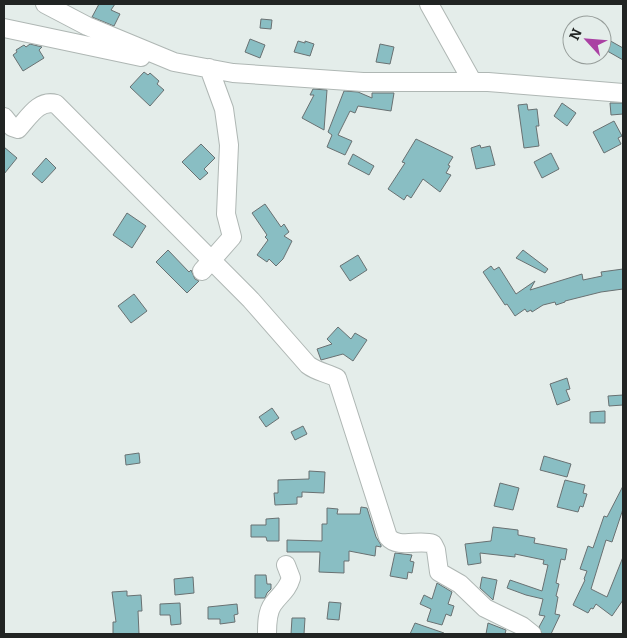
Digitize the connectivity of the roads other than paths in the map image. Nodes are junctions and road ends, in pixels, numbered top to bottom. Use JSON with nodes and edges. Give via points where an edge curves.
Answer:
{"nodes":[{"id":1,"x":45,"y":4,"type":"edge"},
{"id":2,"x":429,"y":4,"type":"edge"},
{"id":3,"x":4,"y":28,"type":"edge"},
{"id":4,"x":174,"y":62,"type":"junction"},
{"id":5,"x":209,"y":68,"type":"junction"},
{"id":6,"x":472,"y":82,"type":"junction"},
{"id":7,"x":623,"y":93,"type":"edge"},
{"id":8,"x":4,"y":117,"type":"edge"},
{"id":9,"x":207,"y":265,"type":"junction"},
{"id":10,"x":286,"y":565,"type":"dead end"},
{"id":11,"x":267,"y":634,"type":"edge"},
{"id":12,"x":532,"y":634,"type":"edge"}],
"edges":[{"from":1,"to":4,"type":"street","via":[[87,26]]},
{"from":2,"to":6,"type":"street"},
{"from":3,"to":4,"type":"street"},
{"from":4,"to":5,"type":"street"},
{"from":5,"to":6,"type":"street","via":[[284,78]]},
{"from":5,"to":9,"type":"street","via":[[224,108],[228,136],[226,214],[232,237]]},
{"from":6,"to":7,"type":"street"},
{"from":8,"to":9,"type":"street","via":[[18,129],[42,104],[56,104]]},
{"from":9,"to":12,"type":"street","via":[[252,300],[308,365],[337,378],[391,541],[433,544],[439,572],[460,584],[485,608]]},
{"from":10,"to":11,"type":"street","via":[[291,578],[288,588],[269,611]]}]}
